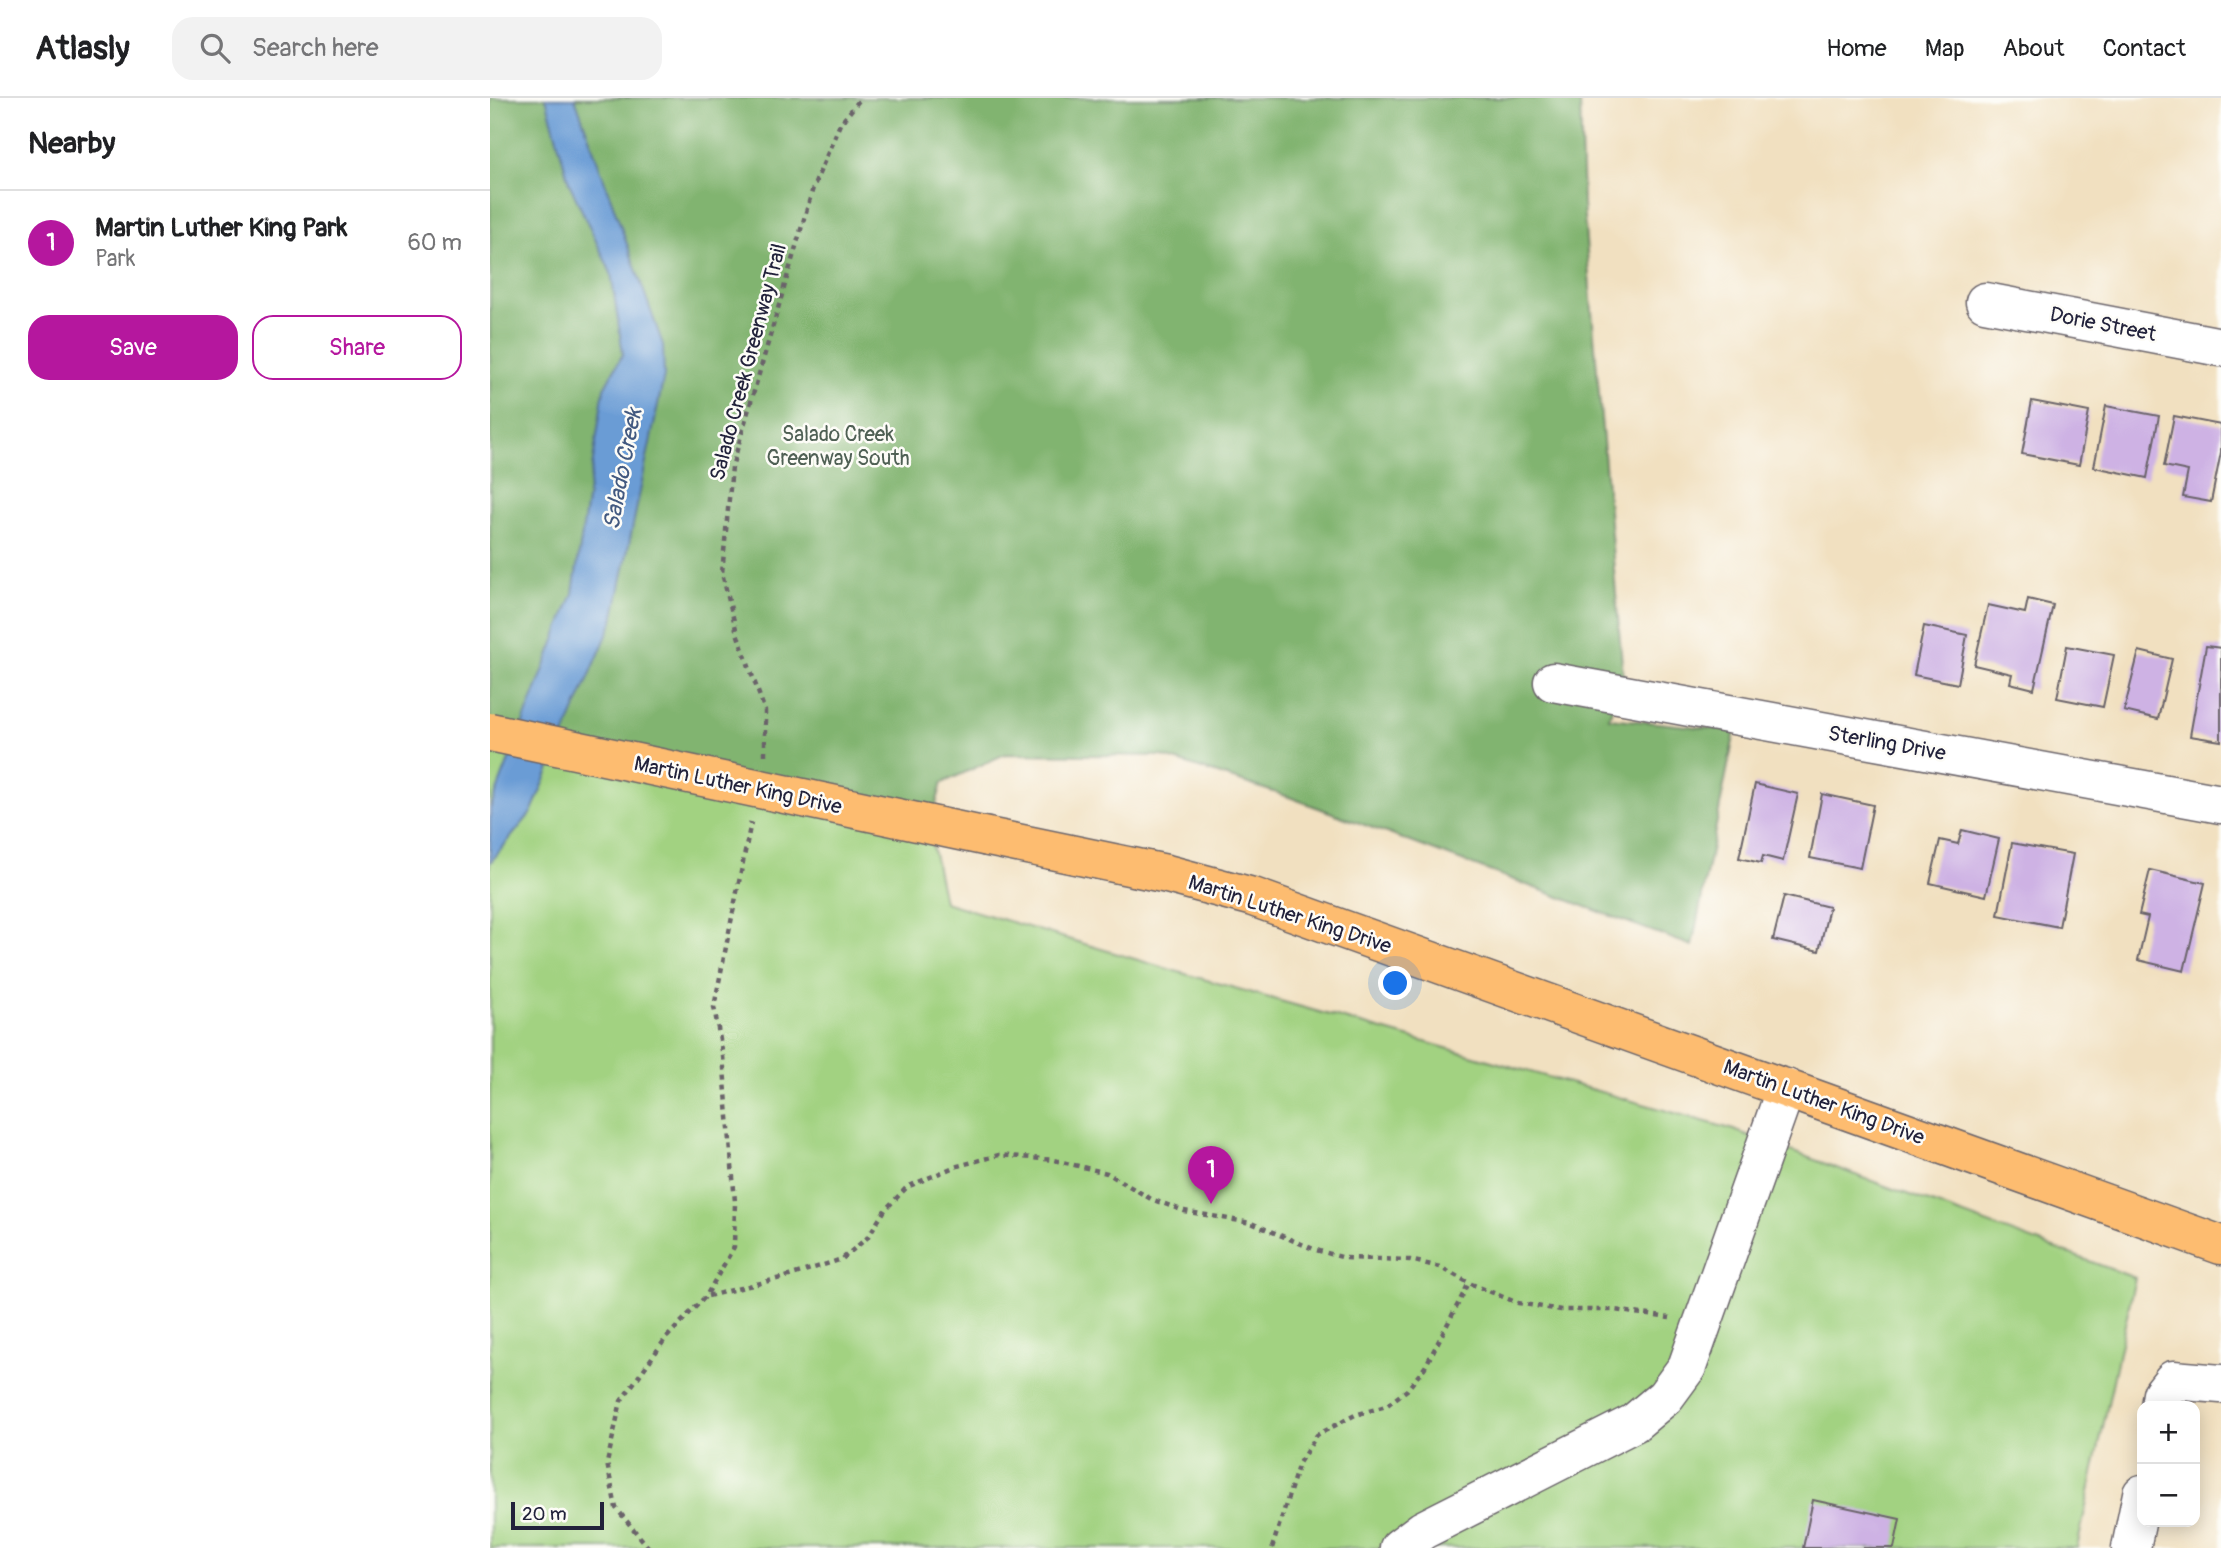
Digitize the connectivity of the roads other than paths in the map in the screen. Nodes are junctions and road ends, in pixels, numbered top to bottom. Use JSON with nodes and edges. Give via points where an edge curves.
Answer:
{"nodes":[{"id":1,"x":1985,"y":302,"type":"dead end"},
{"id":2,"x":2221,"y":347,"type":"edge"},
{"id":3,"x":1553,"y":682,"type":"dead end"},
{"id":4,"x":490,"y":732,"type":"edge"},
{"id":5,"x":2221,"y":804,"type":"edge"},
{"id":6,"x":1786,"y":1088,"type":"junction"},
{"id":7,"x":2221,"y":1245,"type":"edge"},
{"id":8,"x":2221,"y":1380,"type":"edge"},
{"id":9,"x":2161,"y":1401,"type":"edge"},
{"id":10,"x":2137,"y":1519,"type":"edge"},
{"id":11,"x":1399,"y":1548,"type":"edge"},
{"id":12,"x":2131,"y":1548,"type":"edge"}],
"edges":[{"from":1,"to":2,"type":"street","name":"Dorie Street"},
{"from":3,"to":5,"type":"street","name":"Sterling Drive"},
{"from":4,"to":6,"type":"main road","name":"Martin Luther King Drive","bridge":true,"via":[[1167,874],[1253,897]]},
{"from":6,"to":7,"type":"main road","name":"Martin Luther King Drive"},
{"from":6,"to":11,"type":"street","via":[[1687,1367],[1665,1396],[1634,1423],[1423,1530]]},
{"from":8,"to":9,"type":"street","via":[[2173,1380]]},
{"from":10,"to":12,"type":"street"}]}
